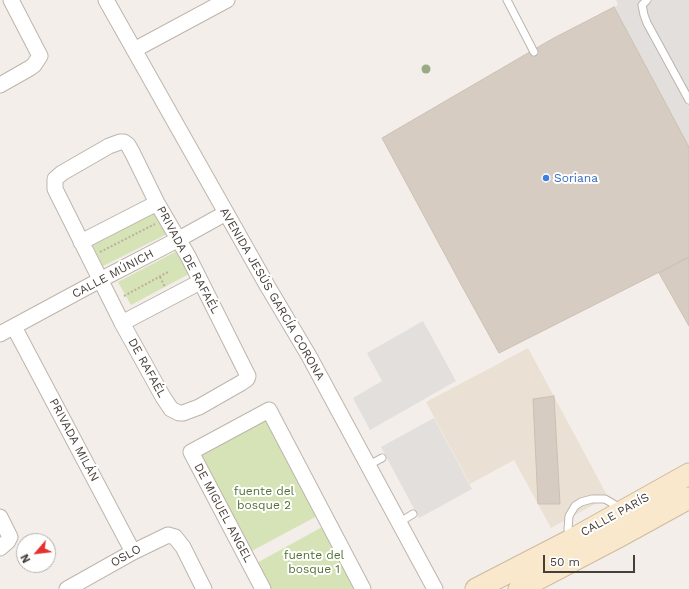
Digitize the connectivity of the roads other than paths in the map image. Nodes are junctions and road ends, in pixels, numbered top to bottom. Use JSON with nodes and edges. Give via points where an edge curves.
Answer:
{"nodes":[{"id":1,"x":11,"y":0,"type":"edge"},
{"id":2,"x":106,"y":0,"type":"edge"},
{"id":3,"x":227,"y":0,"type":"edge"},
{"id":4,"x":507,"y":0,"type":"edge"},
{"id":5,"x":647,"y":0,"type":"edge"},
{"id":6,"x":134,"y":50,"type":"junction"},
{"id":7,"x":534,"y":52,"type":"dead end"},
{"id":8,"x":0,"y":85,"type":"edge"},
{"id":9,"x":689,"y":100,"type":"edge"},
{"id":10,"x":55,"y":180,"type":"joint"},
{"id":11,"x":157,"y":203,"type":"junction"},
{"id":12,"x":226,"y":214,"type":"junction"},
{"id":13,"x":179,"y":239,"type":"junction"},
{"id":14,"x":81,"y":242,"type":"junction"},
{"id":15,"x":100,"y":280,"type":"junction"},
{"id":16,"x":200,"y":282,"type":"junction"},
{"id":17,"x":122,"y":323,"type":"junction"},
{"id":18,"x":14,"y":327,"type":"junction"},
{"id":19,"x":0,"y":334,"type":"edge"},
{"id":20,"x":175,"y":411,"type":"joint"},
{"id":21,"x":689,"y":474,"type":"edge"},
{"id":22,"x":689,"y":498,"type":"edge"},
{"id":23,"x":624,"y":510,"type":"junction"},
{"id":24,"x":413,"y":514,"type":"dead end"},
{"id":25,"x":400,"y":522,"type":"junction"},
{"id":26,"x":571,"y":540,"type":"junction"},
{"id":27,"x":133,"y":552,"type":"junction"},
{"id":28,"x":67,"y":589,"type":"edge"},
{"id":29,"x":204,"y":589,"type":"edge"},
{"id":30,"x":263,"y":589,"type":"edge"},
{"id":31,"x":364,"y":589,"type":"edge"},
{"id":32,"x":436,"y":589,"type":"edge"},
{"id":33,"x":476,"y":589,"type":"edge"},
{"id":34,"x":519,"y":589,"type":"edge"}],
"edges":[{"from":1,"to":8,"type":"street","via":[[40,56],[30,68]]},
{"from":2,"to":6,"type":"street","name":"AVENIDA JESÚS GARCÍA CORONA"},
{"from":3,"to":6,"type":"street"},
{"from":4,"to":7,"type":"lane"},
{"from":5,"to":9,"type":"lane","via":[[642,5],[644,15]]},
{"from":6,"to":12,"type":"street","name":"AVENIDA JESÚS GARCÍA CORONA"},
{"from":10,"to":11,"type":"street","name":"PRIVADA DE RAFAÉL","via":[[62,173],[109,146],[124,142],[132,152]]},
{"from":10,"to":14,"type":"street","name":"DE RAFAÉL","via":[[56,191]]},
{"from":11,"to":13,"type":"street","name":"PRIVADA DE RAFAÉL"},
{"from":11,"to":14,"type":"street"},
{"from":12,"to":13,"type":"street","name":"CALLE MÚNICH"},
{"from":12,"to":25,"type":"street","name":"AVENIDA JESÚS GARCÍA CORONA","via":[[375,462]]},
{"from":13,"to":15,"type":"street","name":"CALLE MÚNICH"},
{"from":13,"to":16,"type":"street","name":"PRIVADA DE RAFAÉL"},
{"from":14,"to":15,"type":"street","name":"DE RAFAÉL"},
{"from":15,"to":17,"type":"street","name":"DE RAFAÉL"},
{"from":15,"to":18,"type":"street","name":"CALLE MÚNICH"},
{"from":16,"to":17,"type":"street"},
{"from":16,"to":20,"type":"street","name":"PRIVADA DE RAFAÉL","via":[[248,376],[242,383],[199,407],[183,413]]},
{"from":17,"to":20,"type":"street","name":"DE RAFAÉL","via":[[167,404]]},
{"from":18,"to":19,"type":"street","name":"CALLE MÚNICH"},
{"from":18,"to":27,"type":"street","name":"PRIVADA MILÁN"},
{"from":21,"to":23,"type":"main road","name":"CALLE PARÍS"},
{"from":22,"to":34,"type":"main road","name":"CALLE PARÍS"},
{"from":23,"to":26,"type":"main road","name":"CALLE PARÍS"},
{"from":23,"to":26,"type":"lane","via":[[605,499],[581,502],[569,516],[568,529]]},
{"from":24,"to":25,"type":"lane"},
{"from":25,"to":32,"type":"street","name":"AVENIDA JESÚS GARCÍA CORONA"},
{"from":26,"to":33,"type":"main road","name":"CALLE PARÍS"},
{"from":27,"to":28,"type":"street","name":"OSLO"},
{"from":27,"to":29,"type":"street","name":"OSLO","via":[[168,535],[175,537],[183,547]]},
{"from":30,"to":31,"type":"street","name":"DE MIGUEL ANGEL","via":[[191,452],[269,410]]}]}
